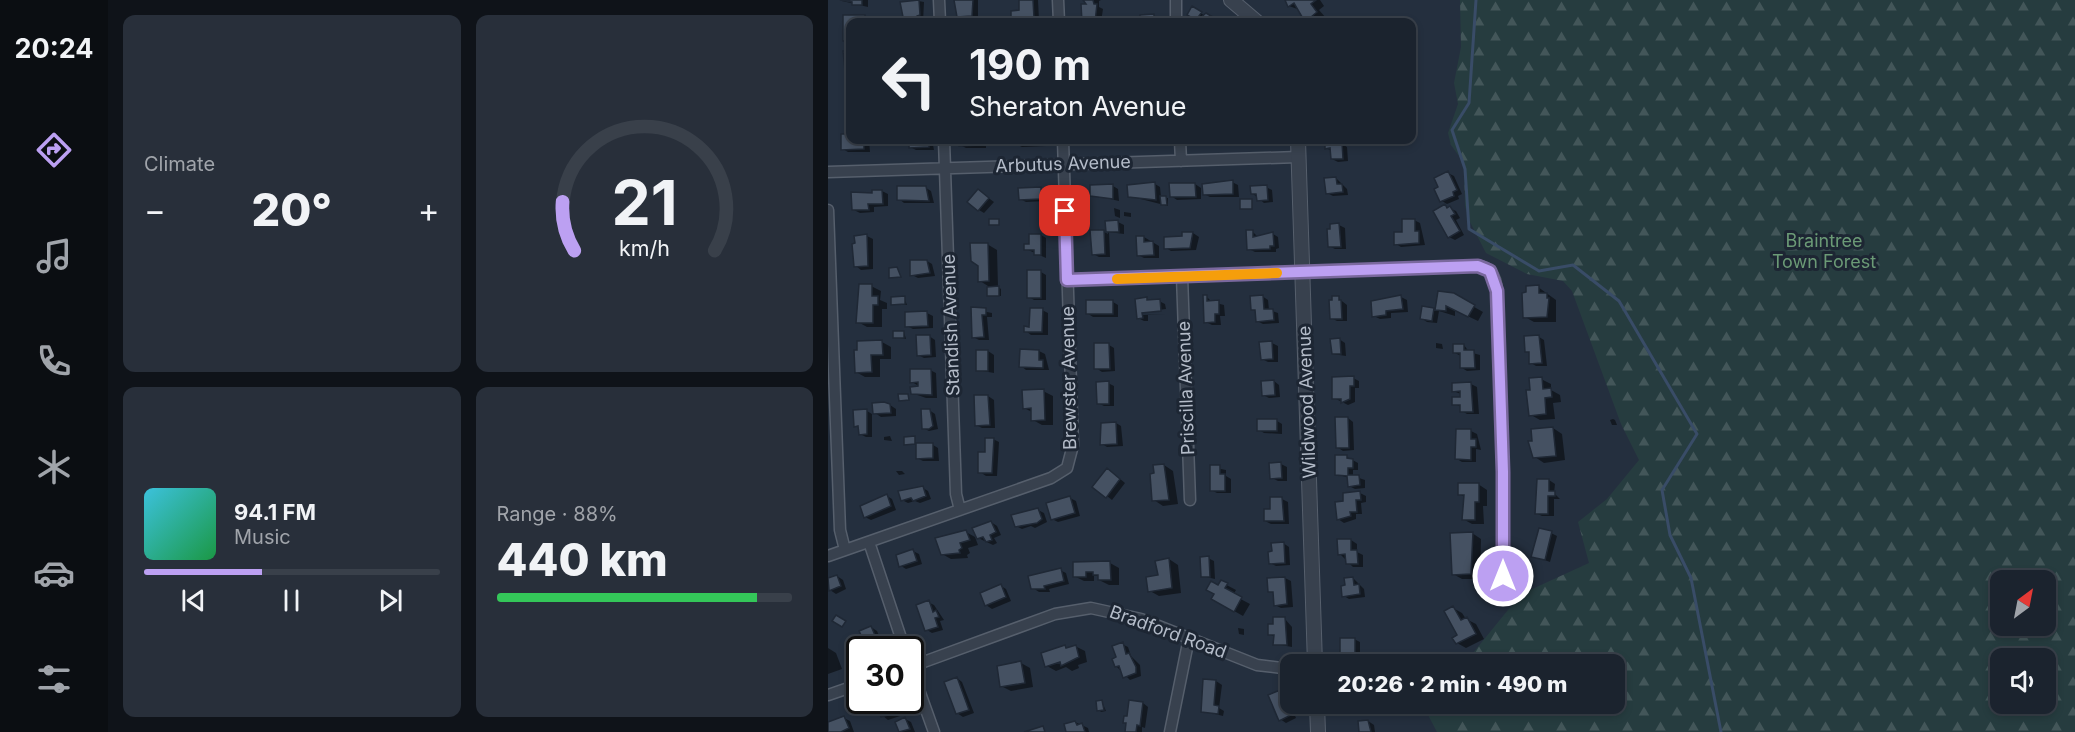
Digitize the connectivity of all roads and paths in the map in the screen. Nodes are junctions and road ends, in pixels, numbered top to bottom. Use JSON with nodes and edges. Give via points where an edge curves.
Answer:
{"nodes":[{"id":1,"x":939,"y":0,"type":"edge"},
{"id":2,"x":1058,"y":0,"type":"edge"},
{"id":3,"x":1176,"y":0,"type":"edge"},
{"id":4,"x":1231,"y":0,"type":"edge"},
{"id":5,"x":940,"y":18,"type":"edge"},
{"id":6,"x":1059,"y":18,"type":"edge"},
{"id":7,"x":1176,"y":18,"type":"edge"},
{"id":8,"x":1252,"y":18,"type":"edge"},
{"id":9,"x":944,"y":144,"type":"edge"},
{"id":10,"x":1062,"y":144,"type":"edge"},
{"id":11,"x":1180,"y":144,"type":"edge"},
{"id":12,"x":1298,"y":144,"type":"edge"},
{"id":13,"x":1298,"y":157,"type":"junction"},
{"id":14,"x":1181,"y":161,"type":"junction"},
{"id":15,"x":1063,"y":164,"type":"junction"},
{"id":16,"x":945,"y":168,"type":"junction"},
{"id":17,"x":828,"y":171,"type":"edge"},
{"id":18,"x":828,"y":210,"type":"edge"},
{"id":19,"x":1302,"y":272,"type":"junction"},
{"id":20,"x":1182,"y":276,"type":"junction"},
{"id":21,"x":1067,"y":280,"type":"junction"},
{"id":22,"x":1190,"y":500,"type":"dead end"},
{"id":23,"x":960,"y":510,"type":"junction"},
{"id":24,"x":869,"y":542,"type":"junction"},
{"id":25,"x":845,"y":550,"type":"junction"},
{"id":26,"x":828,"y":556,"type":"edge"},
{"id":27,"x":1503,"y":576,"type":"dead end"},
{"id":28,"x":900,"y":636,"type":"edge"},
{"id":29,"x":1189,"y":638,"type":"junction"},
{"id":30,"x":1315,"y":654,"type":"edge"},
{"id":31,"x":924,"y":661,"type":"edge"},
{"id":32,"x":1280,"y":668,"type":"edge"},
{"id":33,"x":846,"y":689,"type":"edge"},
{"id":34,"x":828,"y":695,"type":"edge"},
{"id":35,"x":924,"y":703,"type":"edge"},
{"id":36,"x":1317,"y":714,"type":"edge"},
{"id":37,"x":934,"y":732,"type":"edge"},
{"id":38,"x":1170,"y":732,"type":"edge"},
{"id":39,"x":1318,"y":732,"type":"edge"}],
"edges":[{"from":1,"to":5,"type":"street"},
{"from":2,"to":6,"type":"street"},
{"from":3,"to":7,"type":"street"},
{"from":4,"to":8,"type":"street"},
{"from":9,"to":16,"type":"street","name":"Standish Avenue"},
{"from":10,"to":15,"type":"street","name":"Brewster Avenue"},
{"from":11,"to":14,"type":"street"},
{"from":12,"to":13,"type":"street","name":"Wildwood Avenue"},
{"from":13,"to":14,"type":"street","name":"Arbutus Avenue"},
{"from":13,"to":19,"type":"street","name":"Wildwood Avenue"},
{"from":14,"to":15,"type":"street","name":"Arbutus Avenue"},
{"from":15,"to":16,"type":"street","name":"Arbutus Avenue"},
{"from":15,"to":21,"type":"street","name":"Brewster Avenue"},
{"from":16,"to":17,"type":"street","name":"Arbutus Avenue"},
{"from":16,"to":23,"type":"street","name":"Standish Avenue","via":[[956,494]]},
{"from":18,"to":25,"type":"street","via":[[840,530]]},
{"from":19,"to":20,"type":"street"},
{"from":19,"to":27,"type":"street","via":[[1478,266],[1490,271],[1497,286],[1498,302]]},
{"from":19,"to":30,"type":"street","name":"Wildwood Avenue"},
{"from":20,"to":21,"type":"street"},
{"from":20,"to":22,"type":"street","name":"Priscilla Avenue"},
{"from":21,"to":23,"type":"street","name":"Brewster Avenue","via":[[1073,445],[1069,463],[1051,478]]},
{"from":23,"to":24,"type":"street","name":"Brewster Avenue"},
{"from":24,"to":25,"type":"street","name":"Brewster Avenue"},
{"from":24,"to":28,"type":"street"},
{"from":25,"to":26,"type":"street","name":"Brewster Avenue"},
{"from":29,"to":31,"type":"street","name":"Bradford Road","via":[[1120,612],[1083,608],[1055,614]]},
{"from":29,"to":32,"type":"street","name":"Bradford Road","via":[[1257,665]]},
{"from":29,"to":38,"type":"street"},
{"from":33,"to":34,"type":"street"},
{"from":35,"to":37,"type":"street"},
{"from":36,"to":39,"type":"street"}]}
